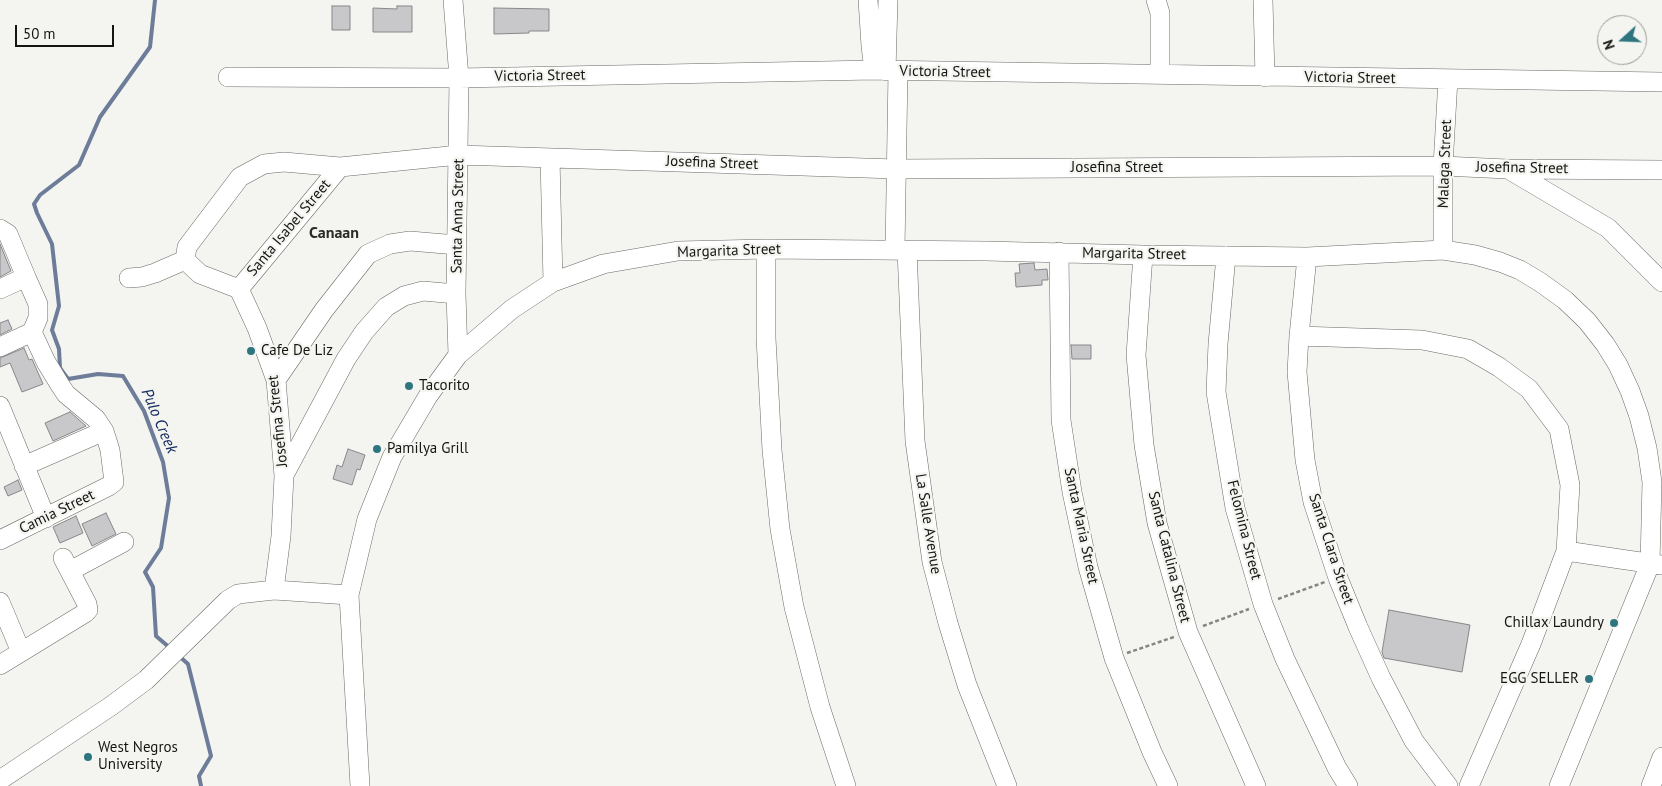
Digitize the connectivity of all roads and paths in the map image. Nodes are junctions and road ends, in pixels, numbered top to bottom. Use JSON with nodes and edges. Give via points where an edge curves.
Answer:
{"nodes":[{"id":1,"x":452,"y":0,"type":"edge"},
{"id":2,"x":868,"y":0,"type":"edge"},
{"id":3,"x":888,"y":0,"type":"edge"},
{"id":4,"x":1156,"y":0,"type":"edge"},
{"id":5,"x":1264,"y":0,"type":"edge"},
{"id":6,"x":886,"y":71,"type":"junction"},
{"id":7,"x":1160,"y":75,"type":"junction"},
{"id":8,"x":228,"y":77,"type":"dead end"},
{"id":9,"x":1265,"y":77,"type":"junction"},
{"id":10,"x":459,"y":78,"type":"junction"},
{"id":11,"x":1448,"y":79,"type":"junction"},
{"id":12,"x":1662,"y":82,"type":"edge"},
{"id":13,"x":459,"y":155,"type":"junction"},
{"id":14,"x":550,"y":158,"type":"junction"},
{"id":15,"x":1443,"y":166,"type":"junction"},
{"id":16,"x":340,"y":167,"type":"junction"},
{"id":17,"x":896,"y":169,"type":"junction"},
{"id":18,"x":1507,"y":169,"type":"junction"},
{"id":19,"x":1662,"y":170,"type":"edge"},
{"id":20,"x":0,"y":229,"type":"edge"},
{"id":21,"x":457,"y":245,"type":"junction"},
{"id":22,"x":766,"y":249,"type":"junction"},
{"id":23,"x":901,"y":250,"type":"junction"},
{"id":24,"x":1443,"y":250,"type":"junction"},
{"id":25,"x":1059,"y":252,"type":"junction"},
{"id":26,"x":1142,"y":255,"type":"junction"},
{"id":27,"x":1226,"y":256,"type":"junction"},
{"id":28,"x":1306,"y":257,"type":"junction"},
{"id":29,"x":184,"y":260,"type":"junction"},
{"id":30,"x":26,"y":277,"type":"junction"},
{"id":31,"x":129,"y":278,"type":"dead end"},
{"id":32,"x":553,"y":282,"type":"junction"},
{"id":33,"x":1662,"y":282,"type":"edge"},
{"id":34,"x":0,"y":289,"type":"edge"},
{"id":35,"x":239,"y":289,"type":"junction"},
{"id":36,"x":456,"y":294,"type":"junction"},
{"id":37,"x":32,"y":332,"type":"junction"},
{"id":38,"x":1299,"y":336,"type":"junction"},
{"id":39,"x":0,"y":347,"type":"edge"},
{"id":40,"x":458,"y":355,"type":"junction"},
{"id":41,"x":276,"y":380,"type":"junction"},
{"id":42,"x":0,"y":406,"type":"edge"},
{"id":43,"x":104,"y":431,"type":"junction"},
{"id":44,"x":24,"y":466,"type":"junction"},
{"id":45,"x":284,"y":476,"type":"junction"},
{"id":46,"x":46,"y":518,"type":"junction"},
{"id":47,"x":0,"y":540,"type":"edge"},
{"id":48,"x":124,"y":542,"type":"dead end"},
{"id":49,"x":1566,"y":551,"type":"junction"},
{"id":50,"x":1656,"y":564,"type":"edge"},
{"id":51,"x":1338,"y":578,"type":"junction"},
{"id":52,"x":274,"y":590,"type":"junction"},
{"id":53,"x":348,"y":595,"type":"junction"},
{"id":54,"x":0,"y":602,"type":"edge"},
{"id":55,"x":1263,"y":604,"type":"junction"},
{"id":56,"x":1188,"y":632,"type":"junction"},
{"id":57,"x":21,"y":652,"type":"junction"},
{"id":58,"x":1114,"y":658,"type":"junction"},
{"id":59,"x":0,"y":665,"type":"edge"},
{"id":60,"x":1662,"y":757,"type":"edge"},
{"id":61,"x":0,"y":780,"type":"edge"},
{"id":62,"x":360,"y":786,"type":"edge"},
{"id":63,"x":846,"y":786,"type":"edge"},
{"id":64,"x":1007,"y":786,"type":"edge"},
{"id":65,"x":1168,"y":786,"type":"edge"},
{"id":66,"x":1256,"y":786,"type":"edge"},
{"id":67,"x":1348,"y":786,"type":"edge"},
{"id":68,"x":1448,"y":786,"type":"edge"},
{"id":69,"x":1469,"y":786,"type":"edge"},
{"id":70,"x":1559,"y":786,"type":"edge"},
{"id":71,"x":1651,"y":786,"type":"edge"}],
"edges":[{"from":1,"to":10,"type":"street","name":"Santa Anna Street"},
{"from":2,"to":6,"type":"street","via":[[871,46]]},
{"from":3,"to":6,"type":"street"},
{"from":4,"to":7,"type":"street","via":[[1160,13]]},
{"from":5,"to":9,"type":"street"},
{"from":6,"to":7,"type":"street","name":"Victoria Street"},
{"from":6,"to":10,"type":"street","name":"Victoria Street"},
{"from":6,"to":17,"type":"street","name":"La Salle Avenue"},
{"from":7,"to":9,"type":"street","name":"Victoria Street"},
{"from":8,"to":10,"type":"street","name":"Victoria Street"},
{"from":9,"to":11,"type":"street","name":"Victoria Street"},
{"from":10,"to":13,"type":"street","name":"Santa Anna Street"},
{"from":11,"to":12,"type":"street","name":"Victoria Street"},
{"from":11,"to":15,"type":"street","name":"Malaga Street"},
{"from":13,"to":14,"type":"street","name":"Josefina Street"},
{"from":13,"to":16,"type":"street","name":"Josefina Street"},
{"from":13,"to":21,"type":"street","name":"Santa Anna Street"},
{"from":14,"to":17,"type":"street","name":"Josefina Street"},
{"from":14,"to":32,"type":"street"},
{"from":15,"to":17,"type":"street","name":"Josefina Street"},
{"from":15,"to":18,"type":"street","name":"Josefina Street"},
{"from":15,"to":24,"type":"street","name":"Malaga Street"},
{"from":16,"to":29,"type":"street","name":"Josefina Street","via":[[284,162],[264,164],[240,177],[187,247]]},
{"from":16,"to":35,"type":"street","name":"Santa Isabel Street"},
{"from":17,"to":23,"type":"street","name":"La Salle Avenue"},
{"from":18,"to":19,"type":"street","name":"Josefina Street"},
{"from":18,"to":33,"type":"street","via":[[1608,228]]},
{"from":20,"to":30,"type":"street","via":[[8,234]]},
{"from":21,"to":36,"type":"street","name":"Santa Anna Street"},
{"from":21,"to":41,"type":"street","via":[[410,241],[390,244],[368,254],[324,310]]},
{"from":22,"to":23,"type":"street","name":"Margarita Street"},
{"from":22,"to":32,"type":"street","name":"Margarita Street","via":[[678,252],[603,264]]},
{"from":22,"to":63,"type":"street","via":[[766,338],[780,529],[796,616],[820,707]]},
{"from":23,"to":25,"type":"street","name":"Margarita Street"},
{"from":23,"to":64,"type":"street","name":"La Salle Avenue","via":[[915,441],[932,562],[967,685]]},
{"from":24,"to":28,"type":"street","name":"Margarita Street"},
{"from":24,"to":50,"type":"street","name":"Margarita Street","via":[[1475,255],[1520,270],[1565,300],[1605,344],[1630,390],[1647,448]]},
{"from":25,"to":26,"type":"street","name":"Margarita Street"},
{"from":25,"to":58,"type":"street","name":"Santa Maria Street","via":[[1061,420],[1088,566]]},
{"from":26,"to":27,"type":"street","name":"Margarita Street"},
{"from":26,"to":56,"type":"street","name":"Santa Catalina Street","via":[[1136,355],[1144,445],[1157,523]]},
{"from":27,"to":28,"type":"street","name":"Margarita Street"},
{"from":27,"to":55,"type":"street","name":"Felomina Street","via":[[1216,392],[1235,508]]},
{"from":28,"to":38,"type":"street","name":"Santa Clara Street"},
{"from":29,"to":31,"type":"street","via":[[155,273]]},
{"from":29,"to":35,"type":"street","via":[[200,274]]},
{"from":30,"to":34,"type":"street"},
{"from":30,"to":37,"type":"street","via":[[38,304],[38,318]]},
{"from":32,"to":40,"type":"street","name":"Margarita Street","via":[[512,309]]},
{"from":35,"to":41,"type":"street","name":"Josefina Street"},
{"from":36,"to":40,"type":"street","name":"Santa Anna Street"},
{"from":36,"to":45,"type":"street","via":[[423,291],[404,296],[386,307],[346,359]]},
{"from":37,"to":39,"type":"street"},
{"from":37,"to":43,"type":"street","via":[[66,394],[96,419]]},
{"from":38,"to":49,"type":"street","via":[[1422,340],[1468,349],[1529,388],[1559,429],[1570,485]]},
{"from":38,"to":51,"type":"street","name":"Santa Clara Street","via":[[1297,372],[1305,460],[1313,502]]},
{"from":40,"to":53,"type":"street","name":"Margarita Street","via":[[428,396],[392,457],[368,519]]},
{"from":41,"to":45,"type":"street","name":"Josefina Street"},
{"from":42,"to":44,"type":"street"},
{"from":43,"to":44,"type":"street"},
{"from":43,"to":46,"type":"street","name":"Camia Street","via":[[114,482]]},
{"from":44,"to":46,"type":"street"},
{"from":45,"to":52,"type":"street","name":"Josefina Street"},
{"from":46,"to":47,"type":"street","name":"Camia Street"},
{"from":48,"to":57,"type":"street","via":[[67,564],[88,610]]},
{"from":49,"to":50,"type":"street"},
{"from":49,"to":69,"type":"street","via":[[1531,644]]},
{"from":50,"to":70,"type":"street","name":"Margarita Street"},
{"from":51,"to":55,"type":"path"},
{"from":51,"to":68,"type":"street","name":"Santa Clara Street","via":[[1381,678],[1414,741]]},
{"from":52,"to":53,"type":"street"},
{"from":52,"to":61,"type":"street","via":[[238,594],[228,600],[146,680]]},
{"from":53,"to":62,"type":"street","name":"Margarita Street"},
{"from":54,"to":57,"type":"street"},
{"from":55,"to":56,"type":"path"},
{"from":55,"to":67,"type":"street","name":"Felomina Street","via":[[1285,659]]},
{"from":56,"to":58,"type":"path"},
{"from":56,"to":66,"type":"street","name":"Santa Catalina Street"},
{"from":57,"to":59,"type":"street"},
{"from":58,"to":65,"type":"street","name":"Santa Maria Street"},
{"from":60,"to":71,"type":"street"}]}
